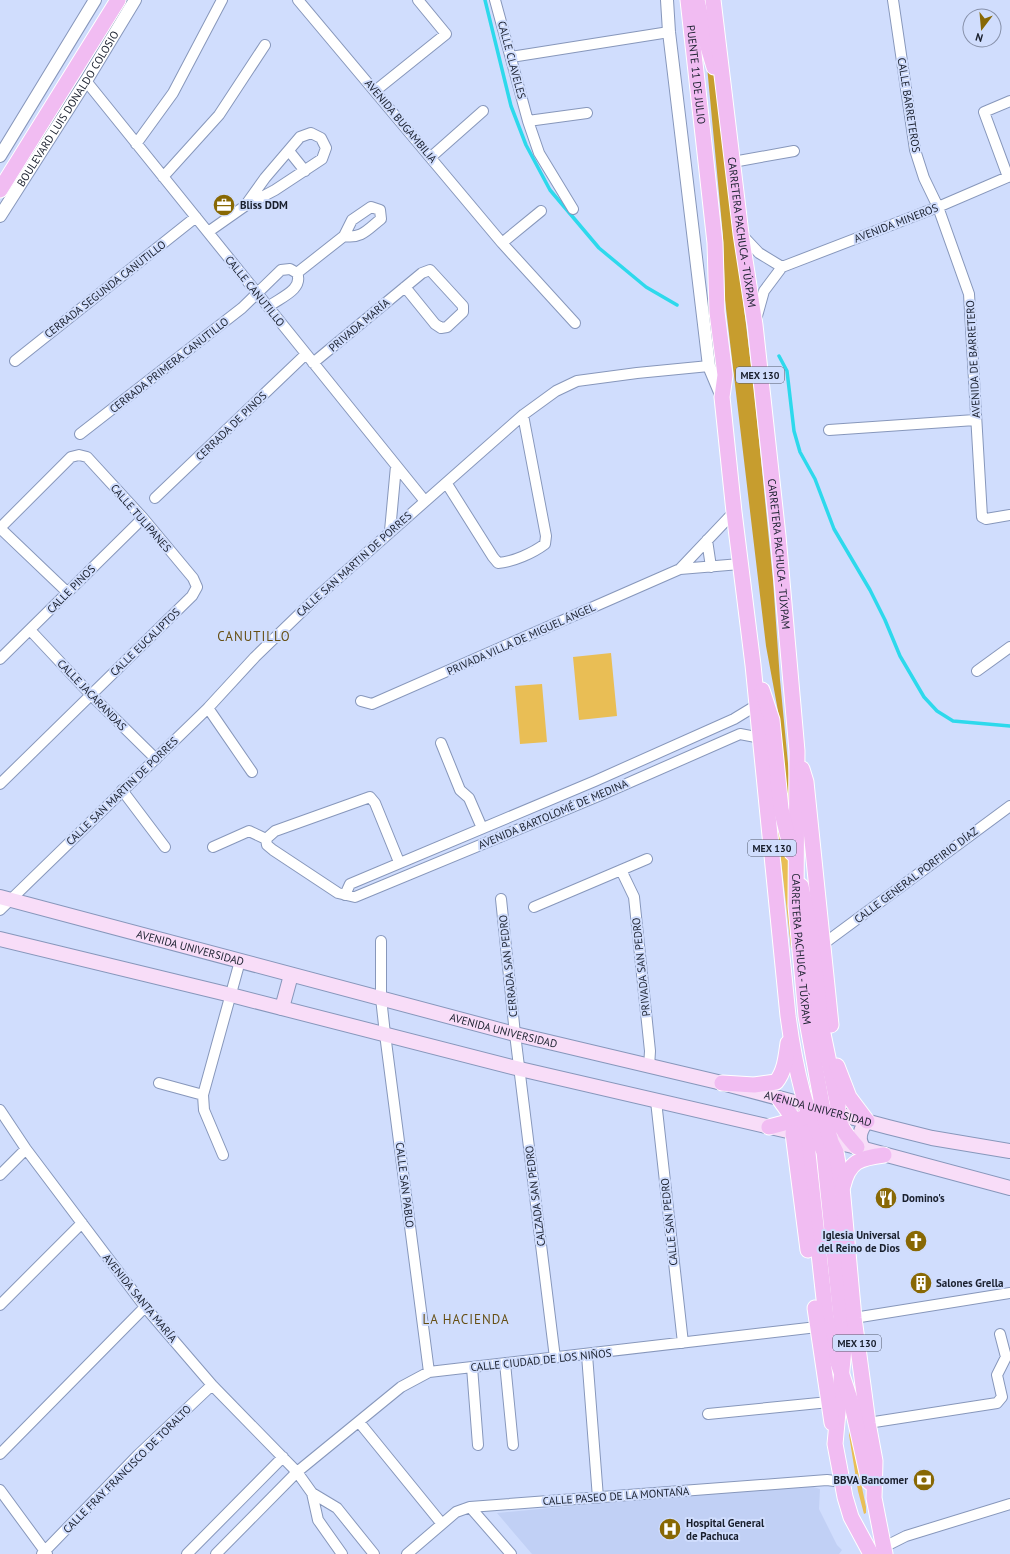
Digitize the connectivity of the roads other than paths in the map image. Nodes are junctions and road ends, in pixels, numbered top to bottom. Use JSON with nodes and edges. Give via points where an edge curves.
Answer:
{"nodes":[{"id":1,"x":95,"y":0,"type":"edge"},
{"id":2,"x":108,"y":0,"type":"edge"},
{"id":3,"x":118,"y":0,"type":"edge"},
{"id":4,"x":135,"y":0,"type":"edge"},
{"id":5,"x":222,"y":0,"type":"edge"},
{"id":6,"x":298,"y":0,"type":"edge"},
{"id":7,"x":418,"y":0,"type":"edge"},
{"id":8,"x":495,"y":0,"type":"edge"},
{"id":9,"x":667,"y":0,"type":"edge"},
{"id":10,"x":688,"y":0,"type":"edge"},
{"id":11,"x":697,"y":0,"type":"edge"},
{"id":12,"x":713,"y":0,"type":"edge"},
{"id":13,"x":893,"y":0,"type":"edge"},
{"id":14,"x":670,"y":32,"type":"junction"},
{"id":15,"x":264,"y":45,"type":"dead end"},
{"id":16,"x":511,"y":57,"type":"junction"},
{"id":17,"x":86,"y":81,"type":"junction"},
{"id":18,"x":375,"y":90,"type":"junction"},
{"id":19,"x":724,"y":96,"type":"junction"},
{"id":20,"x":1010,"y":101,"type":"edge"},
{"id":21,"x":483,"y":112,"type":"dead end"},
{"id":22,"x":587,"y":113,"type":"dead end"},
{"id":23,"x":528,"y":121,"type":"junction"},
{"id":24,"x":136,"y":144,"type":"junction"},
{"id":25,"x":704,"y":149,"type":"joint"},
{"id":26,"x":289,"y":151,"type":"junction"},
{"id":27,"x":794,"y":151,"type":"dead end"},
{"id":28,"x":0,"y":156,"type":"edge"},
{"id":29,"x":431,"y":157,"type":"junction"},
{"id":30,"x":733,"y":162,"type":"junction"},
{"id":31,"x":305,"y":171,"type":"junction"},
{"id":32,"x":0,"y":173,"type":"edge"},
{"id":33,"x":163,"y":177,"type":"junction"},
{"id":34,"x":1009,"y":177,"type":"edge"},
{"id":35,"x":0,"y":190,"type":"edge"},
{"id":36,"x":245,"y":206,"type":"junction"},
{"id":37,"x":938,"y":207,"type":"junction"},
{"id":38,"x":573,"y":209,"type":"dead end"},
{"id":39,"x":541,"y":211,"type":"dead end"},
{"id":40,"x":0,"y":216,"type":"edge"},
{"id":41,"x":196,"y":217,"type":"junction"},
{"id":42,"x":208,"y":232,"type":"junction"},
{"id":43,"x":741,"y":234,"type":"junction"},
{"id":44,"x":344,"y":236,"type":"dead end"},
{"id":45,"x":502,"y":243,"type":"junction"},
{"id":46,"x":782,"y":267,"type":"junction"},
{"id":47,"x":297,"y":273,"type":"junction"},
{"id":48,"x":405,"y":287,"type":"junction"},
{"id":49,"x":258,"y":294,"type":"junction"},
{"id":50,"x":268,"y":307,"type":"junction"},
{"id":51,"x":575,"y":324,"type":"dead end"},
{"id":52,"x":755,"y":325,"type":"junction"},
{"id":53,"x":306,"y":354,"type":"junction"},
{"id":54,"x":15,"y":360,"type":"dead end"},
{"id":55,"x":313,"y":363,"type":"junction"},
{"id":56,"x":709,"y":366,"type":"junction"},
{"id":57,"x":722,"y":397,"type":"junction"},
{"id":58,"x":523,"y":415,"type":"junction"},
{"id":59,"x":975,"y":420,"type":"junction"},
{"id":60,"x":829,"y":430,"type":"dead end"},
{"id":61,"x":80,"y":434,"type":"dead end"},
{"id":62,"x":396,"y":466,"type":"junction"},
{"id":63,"x":447,"y":484,"type":"junction"},
{"id":64,"x":155,"y":498,"type":"dead end"},
{"id":65,"x":424,"y":500,"type":"junction"},
{"id":66,"x":734,"y":512,"type":"junction"},
{"id":67,"x":1010,"y":515,"type":"edge"},
{"id":68,"x":143,"y":518,"type":"junction"},
{"id":69,"x":0,"y":528,"type":"edge"},
{"id":70,"x":390,"y":531,"type":"junction"},
{"id":71,"x":707,"y":540,"type":"junction"},
{"id":72,"x":740,"y":564,"type":"junction"},
{"id":73,"x":712,"y":566,"type":"junction"},
{"id":74,"x":680,"y":569,"type":"junction"},
{"id":75,"x":197,"y":587,"type":"joint"},
{"id":76,"x":67,"y":592,"type":"junction"},
{"id":77,"x":30,"y":630,"type":"junction"},
{"id":78,"x":1010,"y":647,"type":"edge"},
{"id":79,"x":0,"y":659,"type":"edge"},
{"id":80,"x":753,"y":665,"type":"junction"},
{"id":81,"x":977,"y":671,"type":"dead end"},
{"id":82,"x":91,"y":695,"type":"junction"},
{"id":83,"x":361,"y":702,"type":"dead end"},
{"id":84,"x":757,"y":705,"type":"junction"},
{"id":85,"x":208,"y":708,"type":"junction"},
{"id":86,"x":761,"y":738,"type":"junction"},
{"id":87,"x":441,"y":743,"type":"dead end"},
{"id":88,"x":797,"y":751,"type":"junction"},
{"id":89,"x":156,"y":758,"type":"junction"},
{"id":90,"x":252,"y":772,"type":"dead end"},
{"id":91,"x":595,"y":781,"type":"junction"},
{"id":92,"x":0,"y":784,"type":"edge"},
{"id":93,"x":122,"y":790,"type":"junction"},
{"id":94,"x":601,"y":795,"type":"junction"},
{"id":95,"x":1010,"y":806,"type":"edge"},
{"id":96,"x":482,"y":828,"type":"junction"},
{"id":97,"x":266,"y":839,"type":"junction"},
{"id":98,"x":165,"y":847,"type":"dead end"},
{"id":99,"x":213,"y":847,"type":"dead end"},
{"id":100,"x":646,"y":859,"type":"dead end"},
{"id":101,"x":399,"y":862,"type":"junction"},
{"id":102,"x":621,"y":870,"type":"junction"},
{"id":103,"x":797,"y":872,"type":"junction"},
{"id":104,"x":345,"y":895,"type":"junction"},
{"id":105,"x":5,"y":899,"type":"edge"},
{"id":106,"x":501,"y":899,"type":"dead end"},
{"id":107,"x":534,"y":907,"type":"dead end"},
{"id":108,"x":0,"y":910,"type":"edge"},
{"id":109,"x":0,"y":939,"type":"edge"},
{"id":110,"x":381,"y":941,"type":"dead end"},
{"id":111,"x":822,"y":945,"type":"junction"},
{"id":112,"x":240,"y":961,"type":"junction"},
{"id":113,"x":291,"y":974,"type":"junction"},
{"id":114,"x":231,"y":995,"type":"junction"},
{"id":115,"x":381,"y":998,"type":"junction"},
{"id":116,"x":282,"y":1008,"type":"junction"},
{"id":117,"x":790,"y":1032,"type":"junction"},
{"id":118,"x":385,"y":1034,"type":"junction"},
{"id":119,"x":515,"y":1034,"type":"junction"},
{"id":120,"x":649,"y":1067,"type":"junction"},
{"id":121,"x":520,"y":1069,"type":"junction"},
{"id":122,"x":159,"y":1083,"type":"dead end"},
{"id":123,"x":722,"y":1083,"type":"junction"},
{"id":124,"x":203,"y":1095,"type":"junction"},
{"id":125,"x":778,"y":1099,"type":"junction"},
{"id":126,"x":656,"y":1101,"type":"junction"},
{"id":127,"x":0,"y":1110,"type":"edge"},
{"id":128,"x":867,"y":1121,"type":"junction"},
{"id":129,"x":824,"y":1122,"type":"junction"},
{"id":130,"x":769,"y":1127,"type":"junction"},
{"id":131,"x":797,"y":1130,"type":"junction"},
{"id":132,"x":26,"y":1149,"type":"junction"},
{"id":133,"x":861,"y":1149,"type":"junction"},
{"id":134,"x":1010,"y":1151,"type":"edge"},
{"id":135,"x":223,"y":1155,"type":"dead end"},
{"id":136,"x":884,"y":1155,"type":"junction"},
{"id":137,"x":0,"y":1175,"type":"edge"},
{"id":138,"x":842,"y":1187,"type":"junction"},
{"id":139,"x":1010,"y":1188,"type":"edge"},
{"id":140,"x":82,"y":1223,"type":"junction"},
{"id":141,"x":1010,"y":1293,"type":"edge"},
{"id":142,"x":0,"y":1305,"type":"edge"},
{"id":143,"x":145,"y":1307,"type":"junction"},
{"id":144,"x":854,"y":1318,"type":"junction"},
{"id":145,"x":817,"y":1327,"type":"junction"},
{"id":146,"x":1000,"y":1334,"type":"dead end"},
{"id":147,"x":683,"y":1343,"type":"junction"},
{"id":148,"x":587,"y":1355,"type":"junction"},
{"id":149,"x":555,"y":1358,"type":"junction"},
{"id":150,"x":505,"y":1363,"type":"junction"},
{"id":151,"x":472,"y":1367,"type":"junction"},
{"id":152,"x":429,"y":1372,"type":"junction"},
{"id":153,"x":842,"y":1379,"type":"junction"},
{"id":154,"x":212,"y":1385,"type":"junction"},
{"id":155,"x":829,"y":1402,"type":"junction"},
{"id":156,"x":708,"y":1414,"type":"dead end"},
{"id":157,"x":359,"y":1422,"type":"junction"},
{"id":158,"x":868,"y":1423,"type":"junction"},
{"id":159,"x":835,"y":1444,"type":"junction"},
{"id":160,"x":478,"y":1445,"type":"dead end"},
{"id":161,"x":513,"y":1445,"type":"dead end"},
{"id":162,"x":0,"y":1454,"type":"edge"},
{"id":163,"x":283,"y":1457,"type":"junction"},
{"id":164,"x":297,"y":1472,"type":"junction"},
{"id":165,"x":842,"y":1482,"type":"junction"},
{"id":166,"x":0,"y":1490,"type":"edge"},
{"id":167,"x":312,"y":1493,"type":"junction"},
{"id":168,"x":598,"y":1498,"type":"junction"},
{"id":169,"x":874,"y":1498,"type":"junction"},
{"id":170,"x":1010,"y":1504,"type":"edge"},
{"id":171,"x":470,"y":1507,"type":"junction"},
{"id":172,"x":442,"y":1524,"type":"junction"},
{"id":173,"x":45,"y":1553,"type":"edge"},
{"id":174,"x":876,"y":1553,"type":"edge"},
{"id":175,"x":187,"y":1554,"type":"edge"},
{"id":176,"x":216,"y":1554,"type":"edge"},
{"id":177,"x":342,"y":1554,"type":"edge"},
{"id":178,"x":374,"y":1554,"type":"edge"},
{"id":179,"x":407,"y":1554,"type":"edge"},
{"id":180,"x":511,"y":1554,"type":"edge"}],
"edges":[{"from":1,"to":28,"type":"street"},
{"from":2,"to":32,"type":"main road"},
{"from":3,"to":35,"type":"main road"},
{"from":4,"to":17,"type":"street","name":"BOULEVARD LUIS DONALDO COLOSIO"},
{"from":5,"to":24,"type":"street","via":[[173,93]]},
{"from":6,"to":18,"type":"street","name":"AVENIDA BUGAMBILIA"},
{"from":7,"to":18,"type":"street","via":[[446,34]]},
{"from":8,"to":16,"type":"street","name":"CALLE CLAVELES"},
{"from":9,"to":14,"type":"street","name":"CARRETERA PACHUCA - TÚXPAM","number":"MEX 130"},
{"from":10,"to":25,"type":"main road","name":"PUENTE 11 DE JULIO","number":"MEX 130"},
{"from":11,"to":19,"type":"main road","via":[[706,40]]},
{"from":12,"to":19,"type":"main road","name":"CARRETERA PACHUCA - TÚXPAM","number":"MEX 130"},
{"from":13,"to":37,"type":"street","name":"CALLE BARRETEROS","via":[[914,145],[924,178]]},
{"from":14,"to":16,"type":"street"},
{"from":14,"to":56,"type":"street","name":"CARRETERA PACHUCA - TÚXPAM","number":"MEX 130"},
{"from":15,"to":33,"type":"street","via":[[219,115]]},
{"from":16,"to":23,"type":"street","name":"CALLE CLAVELES"},
{"from":17,"to":24,"type":"street","name":"CALLE CANUTILLO"},
{"from":17,"to":40,"type":"street","name":"BOULEVARD LUIS DONALDO COLOSIO"},
{"from":18,"to":29,"type":"street","name":"AVENIDA BUGAMBILIA"},
{"from":19,"to":30,"type":"main road","name":"CARRETERA PACHUCA - TÚXPAM","number":"MEX 130"},
{"from":20,"to":34,"type":"street","via":[[984,112]]},
{"from":21,"to":29,"type":"street"},
{"from":22,"to":23,"type":"street"},
{"from":23,"to":38,"type":"street","name":"CALLE CLAVELES","via":[[539,153]]},
{"from":24,"to":33,"type":"street","name":"CALLE CANUTILLO"},
{"from":25,"to":57,"type":"main road","name":"CARRETERA PACHUCA - TÚXPAM","number":"MEX 130","via":[[715,243],[717,312],[725,375]]},
{"from":26,"to":31,"type":"street"},
{"from":26,"to":31,"type":"street","via":[[305,134],[321,138],[325,154]]},
{"from":26,"to":36,"type":"street"},
{"from":27,"to":30,"type":"street"},
{"from":29,"to":45,"type":"street","name":"AVENIDA BUGAMBILIA"},
{"from":30,"to":43,"type":"main road","name":"CARRETERA PACHUCA - TÚXPAM","number":"MEX 130"},
{"from":31,"to":36,"type":"street"},
{"from":33,"to":41,"type":"street","name":"CALLE CANUTILLO"},
{"from":34,"to":37,"type":"street","name":"AVENIDA MINEROS"},
{"from":36,"to":42,"type":"street"},
{"from":37,"to":46,"type":"street","name":"AVENIDA MINEROS"},
{"from":37,"to":59,"type":"street","name":"AVENIDA DE BARRETERO","via":[[969,294]]},
{"from":39,"to":45,"type":"street"},
{"from":41,"to":42,"type":"street","name":"CALLE CANUTILLO"},
{"from":41,"to":54,"type":"street","name":"CERRADA SEGUNDA CANUTILLO"},
{"from":42,"to":49,"type":"street","name":"CALLE CANUTILLO"},
{"from":43,"to":46,"type":"street","via":[[759,253]]},
{"from":43,"to":52,"type":"main road","name":"CARRETERA PACHUCA - TÚXPAM","number":"MEX 130"},
{"from":44,"to":47,"type":"street"},
{"from":45,"to":51,"type":"street","name":"AVENIDA BUGAMBILIA"},
{"from":46,"to":52,"type":"street","via":[[764,290]]},
{"from":47,"to":49,"type":"street","name":"CERRADA PRIMERA CANUTILLO","via":[[290,269],[282,270]]},
{"from":47,"to":50,"type":"street","via":[[299,282],[295,289]]},
{"from":48,"to":48,"type":"street","name":"PRIVADA MARÍA","via":[[441,328],[447,327],[463,312],[463,306],[430,270],[422,273]]},
{"from":48,"to":55,"type":"street","name":"PRIVADA MARÍA"},
{"from":49,"to":50,"type":"street","name":"CALLE CANUTILLO"},
{"from":49,"to":61,"type":"street","name":"CERRADA PRIMERA CANUTILLO"},
{"from":50,"to":53,"type":"street","name":"CALLE CANUTILLO"},
{"from":52,"to":88,"type":"main road","name":"CARRETERA PACHUCA - TÚXPAM","number":"MEX 130","via":[[778,536]]},
{"from":53,"to":55,"type":"street","name":"CALLE CANUTILLO"},
{"from":53,"to":64,"type":"street","name":"CERRADA DE PINOS"},
{"from":55,"to":62,"type":"street","name":"CALLE CANUTILLO"},
{"from":56,"to":57,"type":"street","name":"CARRETERA PACHUCA - TÚXPAM","number":"MEX 130"},
{"from":56,"to":58,"type":"street","name":"CALLE SAN MARTIN DE PORRES","via":[[577,381],[556,391]]},
{"from":57,"to":66,"type":"main road","name":"CARRETERA PACHUCA - TÚXPAM","number":"MEX 130"},
{"from":58,"to":63,"type":"street","name":"CALLE SAN MARTIN DE PORRES"},
{"from":58,"to":63,"type":"street","via":[[546,536],[545,544],[506,562],[498,563]]},
{"from":59,"to":60,"type":"street"},
{"from":59,"to":67,"type":"street","name":"AVENIDA DE BARRETERO","via":[[982,517],[986,519]]},
{"from":62,"to":65,"type":"street","name":"CALLE CANUTILLO"},
{"from":62,"to":70,"type":"street"},
{"from":63,"to":65,"type":"street","name":"CALLE SAN MARTIN DE PORRES"},
{"from":65,"to":70,"type":"street","name":"CALLE SAN MARTIN DE PORRES"},
{"from":66,"to":71,"type":"street","name":"PRIVADA VILLA DE MIGUEL ÁNGEL"},
{"from":66,"to":72,"type":"main road","name":"CARRETERA PACHUCA - TÚXPAM","number":"MEX 130"},
{"from":68,"to":69,"type":"street","name":"CALLE TULIPANES","via":[[87,457],[79,455],[71,457]]},
{"from":68,"to":75,"type":"street","name":"CALLE TULIPANES","via":[[193,578]]},
{"from":68,"to":76,"type":"street","name":"CALLE PINOS"},
{"from":69,"to":76,"type":"street"},
{"from":70,"to":85,"type":"street","name":"CALLE SAN MARTIN DE PORRES","via":[[255,657]]},
{"from":71,"to":73,"type":"street"},
{"from":71,"to":74,"type":"street","name":"PRIVADA VILLA DE MIGUEL ÁNGEL"},
{"from":72,"to":73,"type":"street","name":"PRIVADA VILLA DE MIGUEL ÁNGEL"},
{"from":72,"to":80,"type":"main road","name":"CARRETERA PACHUCA - TÚXPAM","number":"MEX 130"},
{"from":73,"to":74,"type":"street","name":"PRIVADA VILLA DE MIGUEL ÁNGEL"},
{"from":74,"to":83,"type":"street","name":"PRIVADA VILLA DE MIGUEL ÁNGEL","via":[[372,704]]},
{"from":75,"to":82,"type":"street","name":"CALLE EUCALIPTOS","via":[[192,596]]},
{"from":76,"to":77,"type":"street","name":"CALLE PINOS"},
{"from":77,"to":79,"type":"street","name":"CALLE PINOS"},
{"from":77,"to":82,"type":"street","name":"CALLE JACARANDAS"},
{"from":78,"to":81,"type":"street"},
{"from":80,"to":84,"type":"main road","name":"CARRETERA PACHUCA - TÚXPAM","number":"MEX 130"},
{"from":80,"to":103,"type":"main road","via":[[772,720],[781,809]]},
{"from":82,"to":89,"type":"street","name":"CALLE JACARANDAS"},
{"from":82,"to":92,"type":"street","name":"CALLE EUCALIPTOS"},
{"from":84,"to":86,"type":"main road","name":"CARRETERA PACHUCA - TÚXPAM","number":"MEX 130"},
{"from":84,"to":91,"type":"street","name":"AVENIDA BARTOLOMÉ DE MEDINA","via":[[738,717]]},
{"from":85,"to":89,"type":"street","name":"CALLE SAN MARTIN DE PORRES"},
{"from":85,"to":90,"type":"street"},
{"from":86,"to":94,"type":"street","name":"AVENIDA BARTOLOMÉ DE MEDINA","via":[[740,734]]},
{"from":86,"to":117,"type":"main road","name":"CARRETERA PACHUCA - TÚXPAM","number":"MEX 130"},
{"from":87,"to":96,"type":"street","via":[[460,790],[469,798]]},
{"from":88,"to":103,"type":"main road","name":"CARRETERA PACHUCA - TÚXPAM","number":"MEX 130"},
{"from":88,"to":111,"type":"main road","via":[[806,782]]},
{"from":89,"to":93,"type":"street","name":"CALLE SAN MARTIN DE PORRES"},
{"from":91,"to":94,"type":"street"},
{"from":91,"to":96,"type":"street","name":"AVENIDA BARTOLOMÉ DE MEDINA"},
{"from":93,"to":98,"type":"street"},
{"from":93,"to":105,"type":"street","name":"CALLE SAN MARTIN DE PORRES"},
{"from":94,"to":104,"type":"street","name":"AVENIDA BARTOLOMÉ DE MEDINA","via":[[355,897]]},
{"from":95,"to":111,"type":"street","name":"CALLE GENERAL PORFIRIO DÍAZ"},
{"from":96,"to":101,"type":"street","name":"AVENIDA BARTOLOMÉ DE MEDINA"},
{"from":97,"to":99,"type":"street","via":[[249,831]]},
{"from":97,"to":101,"type":"street","via":[[275,831],[370,798],[375,803]]},
{"from":97,"to":104,"type":"street","via":[[272,850]]},
{"from":100,"to":102,"type":"street"},
{"from":101,"to":104,"type":"street","name":"AVENIDA BARTOLOMÉ DE MEDINA","via":[[350,884]]},
{"from":102,"to":107,"type":"street"},
{"from":102,"to":120,"type":"street","name":"PRIVADA SAN PEDRO","via":[[634,897],[650,1051]]},
{"from":103,"to":129,"type":"main road","name":"CARRETERA PACHUCA - TÚXPAM","number":"MEX 130","via":[[796,906],[804,1001]]},
{"from":105,"to":108,"type":"street","name":"CALLE SAN MARTIN DE PORRES"},
{"from":105,"to":112,"type":"main road","name":"AVENIDA UNIVERSIDAD"},
{"from":106,"to":119,"type":"street","name":"CERRADA SAN PEDRO"},
{"from":109,"to":114,"type":"main road"},
{"from":110,"to":115,"type":"street","name":"CALLE SAN PABLO"},
{"from":111,"to":128,"type":"main road","via":[[838,1072],[849,1097]]},
{"from":112,"to":113,"type":"main road","name":"AVENIDA UNIVERSIDAD"},
{"from":112,"to":114,"type":"street"},
{"from":113,"to":115,"type":"main road","name":"AVENIDA UNIVERSIDAD"},
{"from":113,"to":116,"type":"main road"},
{"from":114,"to":116,"type":"main road"},
{"from":114,"to":124,"type":"street"},
{"from":115,"to":118,"type":"street","name":"CALLE SAN PABLO"},
{"from":115,"to":119,"type":"main road","name":"AVENIDA UNIVERSIDAD"},
{"from":116,"to":118,"type":"main road"},
{"from":117,"to":123,"type":"main road","via":[[785,1064],[776,1082],[754,1085]]},
{"from":117,"to":129,"type":"main road","name":"CARRETERA PACHUCA - TÚXPAM","number":"MEX 130"},
{"from":118,"to":121,"type":"main road"},
{"from":118,"to":152,"type":"street","name":"CALLE SAN PABLO"},
{"from":119,"to":120,"type":"main road","name":"AVENIDA UNIVERSIDAD"},
{"from":119,"to":121,"type":"street","name":"CALZADA SAN PEDRO"},
{"from":120,"to":123,"type":"main road","name":"AVENIDA UNIVERSIDAD"},
{"from":121,"to":126,"type":"main road"},
{"from":121,"to":149,"type":"street","name":"CALZADA SAN PEDRO"},
{"from":122,"to":124,"type":"street"},
{"from":123,"to":125,"type":"main road","name":"AVENIDA UNIVERSIDAD"},
{"from":124,"to":135,"type":"street","via":[[204,1110]]},
{"from":125,"to":129,"type":"main road","name":"AVENIDA UNIVERSIDAD"},
{"from":125,"to":130,"type":"main road","via":[[780,1118]]},
{"from":125,"to":131,"type":"main road"},
{"from":126,"to":130,"type":"main road"},
{"from":126,"to":147,"type":"street","name":"CALLE SAN PEDRO"},
{"from":127,"to":132,"type":"street","name":"AVENIDA SANTA MARÍA"},
{"from":128,"to":129,"type":"main road"},
{"from":128,"to":133,"type":"main road","via":[[860,1136]]},
{"from":128,"to":134,"type":"main road","name":"AVENIDA UNIVERSIDAD","via":[[932,1138]]},
{"from":129,"to":131,"type":"main road"},
{"from":129,"to":131,"type":"main road"},
{"from":129,"to":133,"type":"main road"},
{"from":129,"to":138,"type":"main road","number":"MEX 130","via":[[836,1152]]},
{"from":129,"to":153,"type":"main road","number":"MEX 130","via":[[824,1152],[844,1348]]},
{"from":130,"to":131,"type":"main road"},
{"from":131,"to":145,"type":"main road"},
{"from":131,"to":153,"type":"main road","via":[[808,1144],[826,1317]]},
{"from":132,"to":137,"type":"street"},
{"from":132,"to":140,"type":"street","name":"AVENIDA SANTA MARÍA"},
{"from":133,"to":136,"type":"main road"},
{"from":136,"to":138,"type":"main road","via":[[861,1159],[854,1164],[845,1176]]},
{"from":136,"to":139,"type":"main road"},
{"from":138,"to":144,"type":"main road","number":"MEX 130"},
{"from":140,"to":142,"type":"street"},
{"from":140,"to":143,"type":"street","name":"AVENIDA SANTA MARÍA"},
{"from":141,"to":144,"type":"street"},
{"from":143,"to":154,"type":"street","name":"AVENIDA SANTA MARÍA"},
{"from":143,"to":162,"type":"street"},
{"from":144,"to":158,"type":"main road","number":"MEX 130"},
{"from":145,"to":147,"type":"street","name":"CALLE CIUDAD DE LOS NIÑOS"},
{"from":145,"to":155,"type":"main road"},
{"from":146,"to":158,"type":"street","via":[[1006,1356],[997,1375],[1002,1397],[997,1403]]},
{"from":147,"to":148,"type":"street","name":"CALLE CIUDAD DE LOS NIÑOS"},
{"from":148,"to":149,"type":"street","name":"CALLE CIUDAD DE LOS NIÑOS"},
{"from":148,"to":168,"type":"street"},
{"from":149,"to":150,"type":"street","name":"CALLE CIUDAD DE LOS NIÑOS"},
{"from":150,"to":151,"type":"street","name":"CALLE CIUDAD DE LOS NIÑOS"},
{"from":150,"to":161,"type":"street"},
{"from":151,"to":152,"type":"street","name":"CALLE CIUDAD DE LOS NIÑOS"},
{"from":151,"to":160,"type":"street"},
{"from":152,"to":157,"type":"street","name":"CALLE CIUDAD DE LOS NIÑOS","via":[[401,1387]]},
{"from":153,"to":159,"type":"main road","number":"MEX 130"},
{"from":153,"to":169,"type":"main road","via":[[852,1405]]},
{"from":154,"to":163,"type":"street","name":"AVENIDA SANTA MARÍA"},
{"from":154,"to":173,"type":"street","name":"CALLE FRAY FRANCISCO DE TORALTO","via":[[138,1455]]},
{"from":155,"to":156,"type":"street"},
{"from":155,"to":159,"type":"main road"},
{"from":157,"to":164,"type":"street","name":"CALLE CIUDAD DE LOS NIÑOS"},
{"from":157,"to":172,"type":"street"},
{"from":158,"to":169,"type":"main road","number":"MEX 130","via":[[875,1461]]},
{"from":159,"to":165,"type":"main road","number":"MEX 130"},
{"from":163,"to":164,"type":"street","name":"AVENIDA SANTA MARÍA"},
{"from":163,"to":175,"type":"street"},
{"from":164,"to":167,"type":"street","name":"AVENIDA SANTA MARÍA"},
{"from":164,"to":176,"type":"street","name":"CALLE CIUDAD DE LOS NIÑOS"},
{"from":165,"to":168,"type":"street","name":"CALLE PASEO DE LA MONTAÑA","via":[[827,1480]]},
{"from":165,"to":174,"type":"main road","number":"MEX 130","via":[[852,1520]]},
{"from":166,"to":173,"type":"street"},
{"from":167,"to":177,"type":"street","via":[[318,1520]]},
{"from":167,"to":178,"type":"street","via":[[337,1508]]},
{"from":168,"to":171,"type":"street","name":"CALLE PASEO DE LA MONTAÑA"},
{"from":169,"to":174,"type":"main road","number":"MEX 130"},
{"from":170,"to":174,"type":"street","via":[[906,1536]]},
{"from":171,"to":172,"type":"street","name":"CALLE PASEO DE LA MONTAÑA","via":[[456,1512]]},
{"from":171,"to":180,"type":"street"},
{"from":172,"to":179,"type":"street","name":"CALLE PASEO DE LA MONTAÑA"}]}
